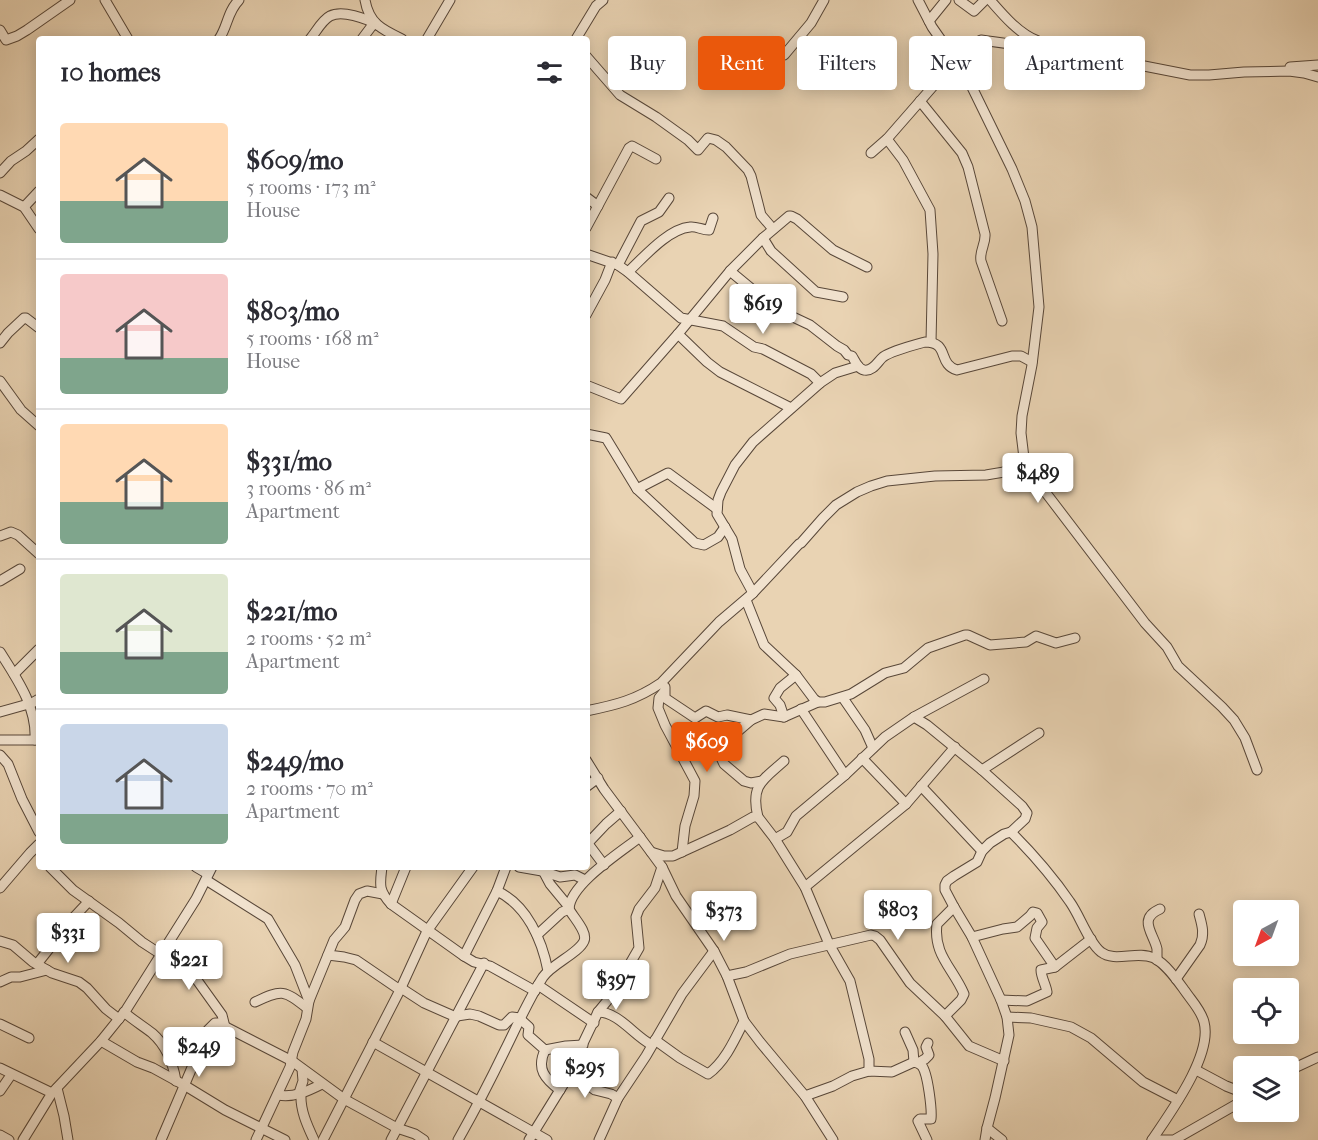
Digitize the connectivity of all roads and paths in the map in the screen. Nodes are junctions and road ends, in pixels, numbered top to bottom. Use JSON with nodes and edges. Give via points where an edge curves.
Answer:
{"nodes":[{"id":1,"x":70,"y":0,"type":"edge"},
{"id":2,"x":105,"y":0,"type":"edge"},
{"id":3,"x":239,"y":0,"type":"edge"},
{"id":4,"x":365,"y":0,"type":"edge"},
{"id":5,"x":450,"y":0,"type":"edge"},
{"id":6,"x":586,"y":0,"type":"edge"},
{"id":7,"x":824,"y":0,"type":"edge"},
{"id":8,"x":918,"y":0,"type":"edge"},
{"id":9,"x":946,"y":0,"type":"edge"},
{"id":10,"x":959,"y":0,"type":"edge"},
{"id":11,"x":985,"y":0,"type":"edge"},
{"id":12,"x":990,"y":0,"type":"edge"},
{"id":13,"x":600,"y":3,"type":"edge"},
{"id":14,"x":929,"y":21,"type":"junction"},
{"id":15,"x":376,"y":24,"type":"junction"},
{"id":16,"x":0,"y":30,"type":"edge"},
{"id":17,"x":126,"y":36,"type":"edge"},
{"id":18,"x":221,"y":36,"type":"edge"},
{"id":19,"x":312,"y":36,"type":"edge"},
{"id":20,"x":365,"y":36,"type":"edge"},
{"id":21,"x":395,"y":36,"type":"edge"},
{"id":22,"x":429,"y":36,"type":"edge"},
{"id":23,"x":578,"y":36,"type":"edge"},
{"id":24,"x":939,"y":36,"type":"edge"},
{"id":25,"x":992,"y":42,"type":"edge"},
{"id":26,"x":785,"y":54,"type":"edge"},
{"id":27,"x":590,"y":61,"type":"edge"},
{"id":28,"x":1318,"y":65,"type":"edge"},
{"id":29,"x":1318,"y":77,"type":"edge"},
{"id":30,"x":930,"y":90,"type":"edge"},
{"id":31,"x":972,"y":90,"type":"edge"},
{"id":32,"x":920,"y":101,"type":"junction"},
{"id":33,"x":887,"y":139,"type":"junction"},
{"id":34,"x":36,"y":142,"type":"edge"},
{"id":35,"x":871,"y":153,"type":"dead end"},
{"id":36,"x":656,"y":159,"type":"dead end"},
{"id":37,"x":0,"y":173,"type":"edge"},
{"id":38,"x":36,"y":194,"type":"edge"},
{"id":39,"x":0,"y":195,"type":"edge"},
{"id":40,"x":669,"y":198,"type":"dead end"},
{"id":41,"x":590,"y":200,"type":"edge"},
{"id":42,"x":598,"y":206,"type":"junction"},
{"id":43,"x":24,"y":207,"type":"junction"},
{"id":44,"x":713,"y":218,"type":"dead end"},
{"id":45,"x":590,"y":221,"type":"edge"},
{"id":46,"x":36,"y":225,"type":"edge"},
{"id":47,"x":772,"y":229,"type":"junction"},
{"id":48,"x":763,"y":238,"type":"junction"},
{"id":49,"x":590,"y":255,"type":"edge"},
{"id":50,"x":615,"y":264,"type":"junction"},
{"id":51,"x":867,"y":267,"type":"dead end"},
{"id":52,"x":730,"y":271,"type":"junction"},
{"id":53,"x":628,"y":272,"type":"junction"},
{"id":54,"x":843,"y":297,"type":"dead end"},
{"id":55,"x":590,"y":307,"type":"edge"},
{"id":56,"x":690,"y":320,"type":"junction"},
{"id":57,"x":1002,"y":321,"type":"dead end"},
{"id":58,"x":36,"y":326,"type":"edge"},
{"id":59,"x":678,"y":334,"type":"junction"},
{"id":60,"x":0,"y":342,"type":"edge"},
{"id":61,"x":931,"y":342,"type":"junction"},
{"id":62,"x":1032,"y":362,"type":"junction"},
{"id":63,"x":858,"y":366,"type":"junction"},
{"id":64,"x":0,"y":381,"type":"edge"},
{"id":65,"x":820,"y":383,"type":"junction"},
{"id":66,"x":590,"y":387,"type":"edge"},
{"id":67,"x":791,"y":408,"type":"junction"},
{"id":68,"x":36,"y":423,"type":"edge"},
{"id":69,"x":590,"y":435,"type":"edge"},
{"id":70,"x":1024,"y":458,"type":"junction"},
{"id":71,"x":637,"y":489,"type":"junction"},
{"id":72,"x":717,"y":509,"type":"junction"},
{"id":73,"x":725,"y":527,"type":"junction"},
{"id":74,"x":0,"y":536,"type":"edge"},
{"id":75,"x":36,"y":551,"type":"edge"},
{"id":76,"x":20,"y":569,"type":"dead end"},
{"id":77,"x":0,"y":581,"type":"edge"},
{"id":78,"x":750,"y":597,"type":"junction"},
{"id":79,"x":1075,"y":638,"type":"dead end"},
{"id":80,"x":0,"y":652,"type":"edge"},
{"id":81,"x":36,"y":652,"type":"edge"},
{"id":82,"x":14,"y":674,"type":"junction"},
{"id":83,"x":796,"y":675,"type":"junction"},
{"id":84,"x":667,"y":676,"type":"junction"},
{"id":85,"x":984,"y":679,"type":"dead end"},
{"id":86,"x":664,"y":692,"type":"junction"},
{"id":87,"x":843,"y":698,"type":"junction"},
{"id":88,"x":36,"y":700,"type":"edge"},
{"id":89,"x":818,"y":702,"type":"junction"},
{"id":90,"x":28,"y":704,"type":"junction"},
{"id":91,"x":801,"y":709,"type":"junction"},
{"id":92,"x":590,"y":710,"type":"edge"},
{"id":93,"x":0,"y":712,"type":"edge"},
{"id":94,"x":784,"y":717,"type":"junction"},
{"id":95,"x":914,"y":717,"type":"junction"},
{"id":96,"x":751,"y":720,"type":"junction"},
{"id":97,"x":36,"y":733,"type":"edge"},
{"id":98,"x":1039,"y":733,"type":"dead end"},
{"id":99,"x":704,"y":737,"type":"dead end"},
{"id":100,"x":0,"y":740,"type":"edge"},
{"id":101,"x":36,"y":740,"type":"edge"},
{"id":102,"x":955,"y":747,"type":"junction"},
{"id":103,"x":873,"y":748,"type":"junction"},
{"id":104,"x":717,"y":749,"type":"junction"},
{"id":105,"x":0,"y":755,"type":"edge"},
{"id":106,"x":862,"y":758,"type":"junction"},
{"id":107,"x":784,"y":761,"type":"dead end"},
{"id":108,"x":590,"y":766,"type":"edge"},
{"id":109,"x":982,"y":770,"type":"junction"},
{"id":110,"x":1257,"y":770,"type":"dead end"},
{"id":111,"x":845,"y":775,"type":"junction"},
{"id":112,"x":598,"y":778,"type":"junction"},
{"id":113,"x":762,"y":781,"type":"junction"},
{"id":114,"x":590,"y":784,"type":"edge"},
{"id":115,"x":921,"y":786,"type":"junction"},
{"id":116,"x":906,"y":804,"type":"junction"},
{"id":117,"x":621,"y":811,"type":"junction"},
{"id":118,"x":758,"y":817,"type":"junction"},
{"id":119,"x":36,"y":826,"type":"edge"},
{"id":120,"x":1011,"y":832,"type":"junction"},
{"id":121,"x":640,"y":837,"type":"junction"},
{"id":122,"x":590,"y":839,"type":"edge"},
{"id":123,"x":775,"y":839,"type":"junction"},
{"id":124,"x":590,"y":846,"type":"edge"},
{"id":125,"x":36,"y":850,"type":"edge"},
{"id":126,"x":982,"y":851,"type":"junction"},
{"id":127,"x":651,"y":852,"type":"junction"},
{"id":128,"x":682,"y":852,"type":"junction"},
{"id":129,"x":604,"y":865,"type":"junction"},
{"id":130,"x":662,"y":867,"type":"junction"},
{"id":131,"x":53,"y":870,"type":"edge"},
{"id":132,"x":382,"y":870,"type":"edge"},
{"id":133,"x":405,"y":870,"type":"edge"},
{"id":134,"x":471,"y":870,"type":"edge"},
{"id":135,"x":505,"y":870,"type":"edge"},
{"id":136,"x":543,"y":870,"type":"edge"},
{"id":137,"x":545,"y":870,"type":"edge"},
{"id":138,"x":209,"y":874,"type":"edge"},
{"id":139,"x":585,"y":880,"type":"junction"},
{"id":140,"x":805,"y":887,"type":"junction"},
{"id":141,"x":0,"y":888,"type":"edge"},
{"id":142,"x":497,"y":891,"type":"junction"},
{"id":143,"x":383,"y":894,"type":"junction"},
{"id":144,"x":89,"y":901,"type":"junction"},
{"id":145,"x":391,"y":904,"type":"junction"},
{"id":146,"x":954,"y":907,"type":"junction"},
{"id":147,"x":569,"y":908,"type":"junction"},
{"id":148,"x":1160,"y":909,"type":"dead end"},
{"id":149,"x":1199,"y":914,"type":"dead end"},
{"id":150,"x":427,"y":931,"type":"junction"},
{"id":151,"x":537,"y":935,"type":"junction"},
{"id":152,"x":972,"y":938,"type":"junction"},
{"id":153,"x":1091,"y":939,"type":"junction"},
{"id":154,"x":0,"y":941,"type":"edge"},
{"id":155,"x":829,"y":944,"type":"junction"},
{"id":156,"x":714,"y":951,"type":"junction"},
{"id":157,"x":163,"y":952,"type":"junction"},
{"id":158,"x":328,"y":955,"type":"junction"},
{"id":159,"x":464,"y":956,"type":"junction"},
{"id":160,"x":1157,"y":960,"type":"junction"},
{"id":161,"x":484,"y":963,"type":"junction"},
{"id":162,"x":37,"y":964,"type":"junction"},
{"id":163,"x":1055,"y":967,"type":"junction"},
{"id":164,"x":47,"y":970,"type":"junction"},
{"id":165,"x":548,"y":971,"type":"junction"},
{"id":166,"x":727,"y":976,"type":"junction"},
{"id":167,"x":1176,"y":979,"type":"junction"},
{"id":168,"x":0,"y":982,"type":"edge"},
{"id":169,"x":537,"y":988,"type":"junction"},
{"id":170,"x":400,"y":989,"type":"junction"},
{"id":171,"x":1001,"y":1000,"type":"junction"},
{"id":172,"x":255,"y":1002,"type":"dead end"},
{"id":173,"x":308,"y":1004,"type":"junction"},
{"id":174,"x":598,"y":1012,"type":"junction"},
{"id":175,"x":121,"y":1016,"type":"junction"},
{"id":176,"x":945,"y":1016,"type":"junction"},
{"id":177,"x":456,"y":1017,"type":"junction"},
{"id":178,"x":1007,"y":1017,"type":"junction"},
{"id":179,"x":520,"y":1019,"type":"junction"},
{"id":180,"x":744,"y":1021,"type":"junction"},
{"id":181,"x":594,"y":1023,"type":"junction"},
{"id":182,"x":0,"y":1024,"type":"edge"},
{"id":183,"x":225,"y":1028,"type":"junction"},
{"id":184,"x":905,"y":1032,"type":"dead end"},
{"id":185,"x":29,"y":1038,"type":"dead end"},
{"id":186,"x":101,"y":1041,"type":"junction"},
{"id":187,"x":373,"y":1042,"type":"junction"},
{"id":188,"x":653,"y":1042,"type":"junction"},
{"id":189,"x":928,"y":1043,"type":"dead end"},
{"id":190,"x":583,"y":1045,"type":"junction"},
{"id":191,"x":545,"y":1050,"type":"junction"},
{"id":192,"x":1318,"y":1058,"type":"edge"},
{"id":193,"x":292,"y":1061,"type":"junction"},
{"id":194,"x":1004,"y":1061,"type":"junction"},
{"id":195,"x":916,"y":1063,"type":"junction"},
{"id":196,"x":1299,"y":1066,"type":"edge"},
{"id":197,"x":0,"y":1068,"type":"edge"},
{"id":198,"x":302,"y":1069,"type":"junction"},
{"id":199,"x":1196,"y":1070,"type":"junction"},
{"id":200,"x":569,"y":1071,"type":"junction"},
{"id":201,"x":869,"y":1071,"type":"junction"},
{"id":202,"x":426,"y":1072,"type":"junction"},
{"id":203,"x":11,"y":1075,"type":"junction"},
{"id":204,"x":180,"y":1083,"type":"junction"},
{"id":205,"x":322,"y":1084,"type":"junction"},
{"id":206,"x":1233,"y":1089,"type":"edge"},
{"id":207,"x":54,"y":1090,"type":"junction"},
{"id":208,"x":560,"y":1090,"type":"junction"},
{"id":209,"x":0,"y":1091,"type":"edge"},
{"id":210,"x":300,"y":1093,"type":"junction"},
{"id":211,"x":278,"y":1095,"type":"junction"},
{"id":212,"x":805,"y":1096,"type":"junction"},
{"id":213,"x":618,"y":1098,"type":"junction"},
{"id":214,"x":344,"y":1099,"type":"junction"},
{"id":215,"x":1178,"y":1100,"type":"junction"},
{"id":216,"x":479,"y":1102,"type":"junction"},
{"id":217,"x":1233,"y":1106,"type":"edge"},
{"id":218,"x":398,"y":1128,"type":"junction"},
{"id":219,"x":987,"y":1128,"type":"junction"},
{"id":220,"x":261,"y":1129,"type":"junction"},
{"id":221,"x":0,"y":1135,"type":"edge"},
{"id":222,"x":531,"y":1136,"type":"edge"},
{"id":223,"x":602,"y":1139,"type":"edge"},
{"id":224,"x":9,"y":1140,"type":"edge"},
{"id":225,"x":23,"y":1140,"type":"edge"},
{"id":226,"x":68,"y":1140,"type":"edge"},
{"id":227,"x":161,"y":1140,"type":"edge"},
{"id":228,"x":256,"y":1140,"type":"edge"},
{"id":229,"x":285,"y":1140,"type":"edge"},
{"id":230,"x":314,"y":1140,"type":"edge"},
{"id":231,"x":323,"y":1140,"type":"edge"},
{"id":232,"x":391,"y":1140,"type":"edge"},
{"id":233,"x":424,"y":1140,"type":"edge"},
{"id":234,"x":458,"y":1140,"type":"edge"},
{"id":235,"x":547,"y":1140,"type":"edge"},
{"id":236,"x":833,"y":1140,"type":"edge"},
{"id":237,"x":927,"y":1140,"type":"edge"},
{"id":238,"x":985,"y":1140,"type":"edge"},
{"id":239,"x":1002,"y":1140,"type":"edge"},
{"id":240,"x":1152,"y":1140,"type":"edge"}],
"edges":[{"from":1,"to":16,"type":"street","via":[[17,36],[6,40]]},
{"from":2,"to":17,"type":"street"},
{"from":3,"to":18,"type":"street"},
{"from":4,"to":15,"type":"street"},
{"from":5,"to":22,"type":"street"},
{"from":6,"to":13,"type":"street"},
{"from":7,"to":26,"type":"street"},
{"from":8,"to":14,"type":"street"},
{"from":9,"to":14,"type":"street"},
{"from":10,"to":11,"type":"street","via":[[974,11]]},
{"from":12,"to":28,"type":"street","via":[[1030,38],[1163,68],[1194,73]]},
{"from":13,"to":23,"type":"street"},
{"from":14,"to":24,"type":"street"},
{"from":15,"to":19,"type":"street","via":[[358,16],[331,16]]},
{"from":15,"to":20,"type":"street"},
{"from":15,"to":21,"type":"street"},
{"from":25,"to":29,"type":"street","via":[[1190,75],[1289,71]]},
{"from":27,"to":47,"type":"street","via":[[620,95],[698,150],[708,138],[726,147],[750,174],[761,215]]},
{"from":30,"to":32,"type":"street"},
{"from":31,"to":62,"type":"street","via":[[1012,169],[1032,227],[1039,307]]},
{"from":32,"to":33,"type":"street"},
{"from":32,"to":57,"type":"street","via":[[963,153],[984,234],[981,261]]},
{"from":33,"to":35,"type":"street"},
{"from":33,"to":61,"type":"street","via":[[930,210]]},
{"from":34,"to":37,"type":"street"},
{"from":36,"to":42,"type":"street","via":[[629,148]]},
{"from":38,"to":43,"type":"street"},
{"from":39,"to":43,"type":"street"},
{"from":40,"to":50,"type":"street","via":[[659,212],[641,221]]},
{"from":41,"to":42,"type":"street"},
{"from":42,"to":45,"type":"street"},
{"from":43,"to":46,"type":"street"},
{"from":44,"to":53,"type":"street","via":[[709,230],[688,227],[675,231]]},
{"from":47,"to":48,"type":"street"},
{"from":47,"to":51,"type":"street","via":[[791,216],[833,250]]},
{"from":48,"to":52,"type":"street"},
{"from":48,"to":54,"type":"street","via":[[775,255],[816,292]]},
{"from":49,"to":50,"type":"street"},
{"from":50,"to":53,"type":"street"},
{"from":50,"to":55,"type":"street"},
{"from":52,"to":56,"type":"street"},
{"from":52,"to":63,"type":"street","via":[[776,309],[810,325],[844,350]]},
{"from":53,"to":56,"type":"street","via":[[678,316]]},
{"from":56,"to":59,"type":"street"},
{"from":56,"to":65,"type":"street","via":[[723,326],[754,347],[811,374]]},
{"from":58,"to":60,"type":"street","via":[[24,318]]},
{"from":59,"to":66,"type":"street","via":[[621,399]]},
{"from":59,"to":67,"type":"street","via":[[720,372]]},
{"from":61,"to":62,"type":"street","via":[[940,348],[953,369],[1012,356]]},
{"from":61,"to":63,"type":"street","via":[[886,355],[867,371]]},
{"from":62,"to":70,"type":"street","via":[[1022,416]]},
{"from":63,"to":65,"type":"street"},
{"from":64,"to":68,"type":"street"},
{"from":65,"to":67,"type":"street"},
{"from":67,"to":72,"type":"street","via":[[740,457],[721,492]]},
{"from":69,"to":71,"type":"street","via":[[606,438]]},
{"from":70,"to":78,"type":"street","via":[[1005,472],[886,481],[857,492],[831,509]]},
{"from":70,"to":110,"type":"street","via":[[1043,489],[1178,666],[1234,720]]},
{"from":71,"to":72,"type":"street","via":[[668,473]]},
{"from":71,"to":73,"type":"street","via":[[695,543],[704,545],[718,537]]},
{"from":72,"to":73,"type":"street"},
{"from":73,"to":78,"type":"street"},
{"from":74,"to":75,"type":"street","via":[[11,532]]},
{"from":76,"to":77,"type":"street"},
{"from":78,"to":83,"type":"street","via":[[764,645]]},
{"from":78,"to":84,"type":"street","via":[[719,622]]},
{"from":79,"to":87,"type":"street","via":[[1056,643],[1035,636],[1026,642],[990,645],[965,635],[928,648],[903,668]]},
{"from":80,"to":82,"type":"street"},
{"from":81,"to":82,"type":"street"},
{"from":82,"to":90,"type":"street"},
{"from":83,"to":89,"type":"street"},
{"from":83,"to":94,"type":"street","via":[[774,698]]},
{"from":84,"to":86,"type":"street"},
{"from":84,"to":92,"type":"street","via":[[632,700]]},
{"from":85,"to":95,"type":"street"},
{"from":86,"to":96,"type":"street","via":[[668,701],[695,718],[706,711],[718,717]]},
{"from":86,"to":128,"type":"street","via":[[658,708],[695,781]]},
{"from":87,"to":89,"type":"street"},
{"from":87,"to":103,"type":"street"},
{"from":88,"to":90,"type":"street"},
{"from":89,"to":91,"type":"street"},
{"from":90,"to":93,"type":"street"},
{"from":90,"to":97,"type":"street"},
{"from":91,"to":94,"type":"street"},
{"from":91,"to":111,"type":"street"},
{"from":94,"to":96,"type":"street","via":[[764,714]]},
{"from":95,"to":102,"type":"street"},
{"from":95,"to":103,"type":"street"},
{"from":96,"to":104,"type":"street"},
{"from":98,"to":109,"type":"street"},
{"from":99,"to":104,"type":"street"},
{"from":100,"to":101,"type":"street"},
{"from":102,"to":109,"type":"street"},
{"from":102,"to":115,"type":"street"},
{"from":103,"to":106,"type":"street"},
{"from":104,"to":113,"type":"street","via":[[724,764],[744,781]]},
{"from":105,"to":119,"type":"street","via":[[8,764]]},
{"from":106,"to":111,"type":"street"},
{"from":106,"to":116,"type":"street"},
{"from":107,"to":113,"type":"street"},
{"from":108,"to":112,"type":"street"},
{"from":109,"to":120,"type":"street","via":[[1027,813]]},
{"from":111,"to":123,"type":"street"},
{"from":112,"to":114,"type":"street"},
{"from":112,"to":117,"type":"street"},
{"from":113,"to":118,"type":"street","via":[[756,789]]},
{"from":115,"to":116,"type":"street"},
{"from":115,"to":126,"type":"street"},
{"from":116,"to":140,"type":"street"},
{"from":117,"to":121,"type":"street"},
{"from":117,"to":122,"type":"street"},
{"from":118,"to":123,"type":"street"},
{"from":118,"to":128,"type":"street"},
{"from":120,"to":126,"type":"street"},
{"from":120,"to":153,"type":"street","via":[[1042,864]]},
{"from":121,"to":127,"type":"street"},
{"from":121,"to":129,"type":"street"},
{"from":123,"to":140,"type":"street"},
{"from":124,"to":129,"type":"street"},
{"from":125,"to":141,"type":"street"},
{"from":126,"to":146,"type":"street","via":[[972,866],[945,885]]},
{"from":127,"to":128,"type":"street","via":[[667,857]]},
{"from":127,"to":130,"type":"street"},
{"from":129,"to":139,"type":"street"},
{"from":130,"to":156,"type":"street","via":[[676,896]]},
{"from":130,"to":174,"type":"street","via":[[655,888],[636,917],[639,948]]},
{"from":131,"to":144,"type":"street"},
{"from":132,"to":143,"type":"street"},
{"from":133,"to":145,"type":"street"},
{"from":134,"to":150,"type":"street"},
{"from":135,"to":142,"type":"street"},
{"from":136,"to":147,"type":"street"},
{"from":137,"to":139,"type":"street","via":[[563,877],[576,874]]},
{"from":138,"to":157,"type":"street"},
{"from":138,"to":173,"type":"street","via":[[268,919],[296,965]]},
{"from":139,"to":147,"type":"street"},
{"from":140,"to":155,"type":"street"},
{"from":142,"to":151,"type":"street","via":[[517,904]]},
{"from":142,"to":159,"type":"street"},
{"from":143,"to":145,"type":"street"},
{"from":143,"to":158,"type":"street","via":[[359,894]]},
{"from":144,"to":157,"type":"street","via":[[142,942]]},
{"from":144,"to":162,"type":"street"},
{"from":145,"to":150,"type":"street"},
{"from":146,"to":152,"type":"street"},
{"from":146,"to":176,"type":"street","via":[[937,924],[936,939],[964,994]]},
{"from":147,"to":151,"type":"street"},
{"from":147,"to":165,"type":"street","via":[[583,930],[584,942]]},
{"from":148,"to":160,"type":"street","via":[[1151,915],[1148,927]]},
{"from":149,"to":167,"type":"street","via":[[1202,940]]},
{"from":150,"to":159,"type":"street"},
{"from":150,"to":170,"type":"street"},
{"from":151,"to":165,"type":"street"},
{"from":152,"to":163,"type":"street","via":[[1017,927],[1033,912],[1037,913],[1042,922],[1036,928],[1035,938]]},
{"from":152,"to":171,"type":"street"},
{"from":153,"to":160,"type":"street","via":[[1107,956],[1141,954]]},
{"from":153,"to":163,"type":"street"},
{"from":154,"to":162,"type":"street","via":[[13,945]]},
{"from":155,"to":166,"type":"street"},
{"from":155,"to":176,"type":"street","via":[[875,936],[910,983]]},
{"from":155,"to":201,"type":"street","via":[[852,988]]},
{"from":156,"to":166,"type":"street"},
{"from":156,"to":188,"type":"street","via":[[681,994]]},
{"from":157,"to":175,"type":"street"},
{"from":157,"to":183,"type":"street","via":[[189,969],[222,1015]]},
{"from":158,"to":170,"type":"street","via":[[356,960]]},
{"from":158,"to":173,"type":"street"},
{"from":159,"to":161,"type":"street"},
{"from":160,"to":167,"type":"street"},
{"from":161,"to":169,"type":"street"},
{"from":161,"to":177,"type":"street"},
{"from":162,"to":164,"type":"street"},
{"from":163,"to":171,"type":"street","via":[[1041,971],[1047,992],[1027,1001]]},
{"from":164,"to":168,"type":"street"},
{"from":164,"to":175,"type":"street","via":[[79,982],[106,1009]]},
{"from":165,"to":169,"type":"street"},
{"from":166,"to":180,"type":"street"},
{"from":167,"to":199,"type":"street","via":[[1205,1025]]},
{"from":169,"to":179,"type":"street"},
{"from":169,"to":181,"type":"street"},
{"from":170,"to":177,"type":"street"},
{"from":170,"to":187,"type":"street"},
{"from":171,"to":178,"type":"street"},
{"from":172,"to":173,"type":"street","via":[[280,992]]},
{"from":173,"to":193,"type":"street"},
{"from":174,"to":181,"type":"street"},
{"from":174,"to":188,"type":"street","via":[[610,1014]]},
{"from":175,"to":186,"type":"street"},
{"from":175,"to":204,"type":"street","via":[[151,1032],[162,1044]]},
{"from":176,"to":194,"type":"street","via":[[969,1046]]},
{"from":177,"to":179,"type":"street","via":[[470,1014],[499,1025],[512,1017]]},
{"from":177,"to":202,"type":"street"},
{"from":178,"to":194,"type":"street","via":[[1009,1035]]},
{"from":178,"to":215,"type":"street","via":[[1071,1027],[1091,1038],[1143,1082]]},
{"from":179,"to":191,"type":"street","via":[[529,1027],[528,1035]]},
{"from":179,"to":216,"type":"street"},
{"from":180,"to":188,"type":"street","via":[[708,1074]]},
{"from":180,"to":212,"type":"street"},
{"from":181,"to":190,"type":"street"},
{"from":182,"to":185,"type":"street"},
{"from":183,"to":193,"type":"street"},
{"from":183,"to":204,"type":"street","via":[[212,1024]]},
{"from":184,"to":195,"type":"street"},
{"from":186,"to":204,"type":"street"},
{"from":186,"to":207,"type":"street"},
{"from":187,"to":202,"type":"street"},
{"from":187,"to":214,"type":"street"},
{"from":188,"to":213,"type":"street"},
{"from":189,"to":195,"type":"street","via":[[929,1055]]},
{"from":190,"to":191,"type":"street"},
{"from":190,"to":200,"type":"street"},
{"from":191,"to":208,"type":"street","via":[[545,1078]]},
{"from":192,"to":196,"type":"street"},
{"from":193,"to":198,"type":"street"},
{"from":193,"to":211,"type":"street"},
{"from":194,"to":219,"type":"street"},
{"from":195,"to":201,"type":"street","via":[[891,1072]]},
{"from":195,"to":237,"type":"street","via":[[926,1072],[931,1119],[918,1121]]},
{"from":197,"to":203,"type":"street"},
{"from":198,"to":205,"type":"street"},
{"from":198,"to":210,"type":"street"},
{"from":199,"to":206,"type":"street"},
{"from":199,"to":215,"type":"street"},
{"from":200,"to":208,"type":"street"},
{"from":200,"to":213,"type":"street","via":[[595,1090]]},
{"from":201,"to":212,"type":"street"},
{"from":202,"to":216,"type":"street"},
{"from":202,"to":218,"type":"street"},
{"from":203,"to":207,"type":"street"},
{"from":203,"to":209,"type":"street"},
{"from":204,"to":220,"type":"street"},
{"from":204,"to":227,"type":"street"},
{"from":205,"to":210,"type":"street"},
{"from":205,"to":214,"type":"street"},
{"from":207,"to":225,"type":"street"},
{"from":207,"to":226,"type":"street","via":[[63,1110]]},
{"from":208,"to":222,"type":"street"},
{"from":210,"to":211,"type":"street"},
{"from":210,"to":230,"type":"street","via":[[304,1118]]},
{"from":211,"to":220,"type":"street"},
{"from":212,"to":236,"type":"street"},
{"from":213,"to":223,"type":"street"},
{"from":214,"to":218,"type":"street"},
{"from":214,"to":231,"type":"street"},
{"from":215,"to":240,"type":"street"},
{"from":216,"to":222,"type":"street"},
{"from":216,"to":234,"type":"street"},
{"from":217,"to":240,"type":"street","via":[[1174,1140]]},
{"from":218,"to":232,"type":"street"},
{"from":218,"to":233,"type":"street"},
{"from":219,"to":238,"type":"street"},
{"from":219,"to":239,"type":"street"},
{"from":220,"to":228,"type":"street"},
{"from":220,"to":229,"type":"street"},
{"from":221,"to":224,"type":"street"},
{"from":222,"to":235,"type":"street"}]}
